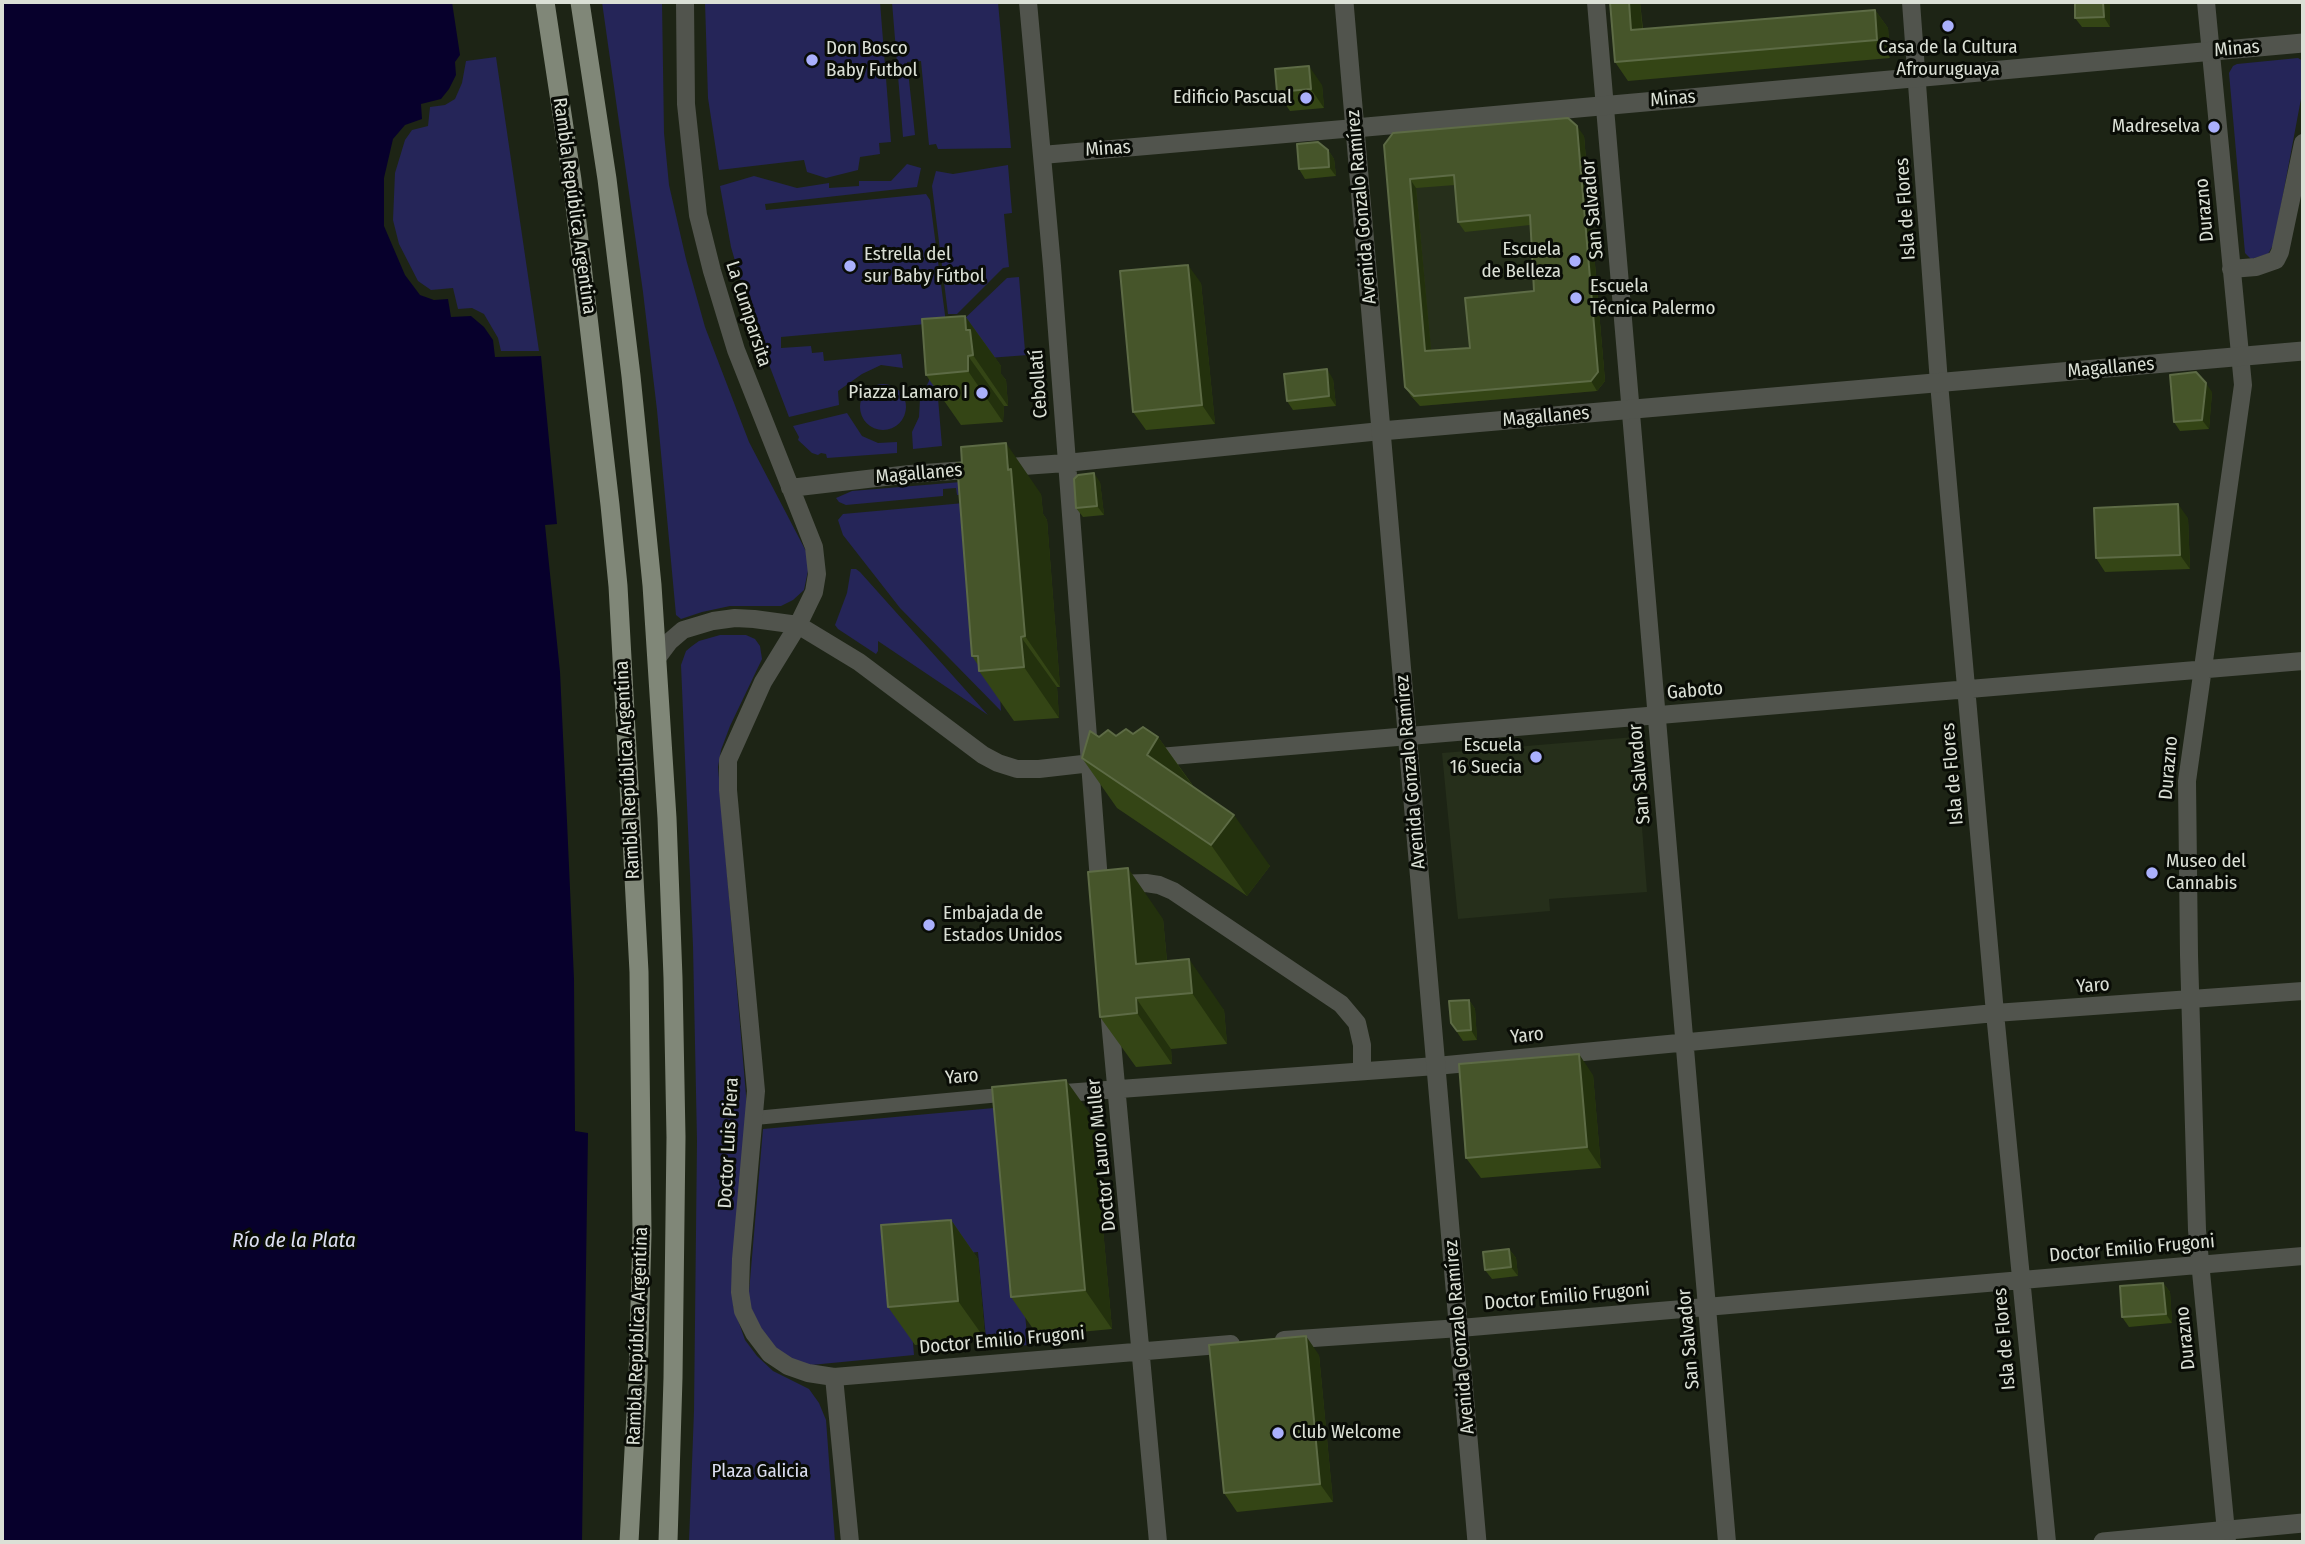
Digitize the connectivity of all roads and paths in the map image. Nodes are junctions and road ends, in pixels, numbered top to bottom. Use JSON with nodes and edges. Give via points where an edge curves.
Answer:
{"nodes":[{"id":1,"x":545,"y":2,"type":"edge"},
{"id":2,"x":580,"y":2,"type":"edge"},
{"id":3,"x":685,"y":2,"type":"edge"},
{"id":4,"x":1028,"y":2,"type":"edge"},
{"id":5,"x":1344,"y":2,"type":"edge"},
{"id":6,"x":1596,"y":2,"type":"edge"},
{"id":7,"x":1911,"y":2,"type":"edge"},
{"id":8,"x":2206,"y":2,"type":"edge"},
{"id":9,"x":2303,"y":43,"type":"edge"},
{"id":10,"x":2211,"y":52,"type":"junction"},
{"id":11,"x":1917,"y":78,"type":"junction"},
{"id":12,"x":1605,"y":105,"type":"junction"},
{"id":13,"x":1355,"y":128,"type":"junction"},
{"id":14,"x":2303,"y":143,"type":"edge"},
{"id":15,"x":1042,"y":155,"type":"junction"},
{"id":16,"x":2231,"y":269,"type":"junction"},
{"id":17,"x":2303,"y":352,"type":"edge"},
{"id":18,"x":2240,"y":357,"type":"junction"},
{"id":19,"x":1939,"y":383,"type":"junction"},
{"id":20,"x":1631,"y":409,"type":"junction"},
{"id":21,"x":1381,"y":431,"type":"junction"},
{"id":22,"x":1066,"y":463,"type":"junction"},
{"id":23,"x":790,"y":488,"type":"junction"},
{"id":24,"x":798,"y":625,"type":"junction"},
{"id":25,"x":657,"y":657,"type":"junction"},
{"id":26,"x":2303,"y":661,"type":"edge"},
{"id":27,"x":2202,"y":670,"type":"junction"},
{"id":28,"x":1967,"y":689,"type":"junction"},
{"id":29,"x":1656,"y":715,"type":"junction"},
{"id":30,"x":1408,"y":736,"type":"junction"},
{"id":31,"x":1091,"y":763,"type":"junction"},
{"id":32,"x":1100,"y":885,"type":"junction"},
{"id":33,"x":1102,"y":912,"type":"edge"},
{"id":34,"x":2303,"y":991,"type":"edge"},
{"id":35,"x":1108,"y":993,"type":"edge"},
{"id":36,"x":2191,"y":1001,"type":"junction"},
{"id":37,"x":1996,"y":1013,"type":"junction"},
{"id":38,"x":1684,"y":1042,"type":"junction"},
{"id":39,"x":1436,"y":1066,"type":"junction"},
{"id":40,"x":1363,"y":1071,"type":"junction"},
{"id":41,"x":1116,"y":1090,"type":"junction"},
{"id":42,"x":1026,"y":1095,"type":"joint"},
{"id":43,"x":755,"y":1118,"type":"junction"},
{"id":44,"x":2303,"y":1256,"type":"edge"},
{"id":45,"x":2199,"y":1264,"type":"junction"},
{"id":46,"x":2021,"y":1280,"type":"junction"},
{"id":47,"x":1707,"y":1306,"type":"junction"},
{"id":48,"x":1460,"y":1328,"type":"junction"},
{"id":49,"x":1142,"y":1350,"type":"junction"},
{"id":50,"x":834,"y":1377,"type":"junction"},
{"id":51,"x":2303,"y":1523,"type":"edge"},
{"id":52,"x":2227,"y":1536,"type":"edge"},
{"id":53,"x":629,"y":1542,"type":"edge"},
{"id":54,"x":668,"y":1542,"type":"edge"},
{"id":55,"x":850,"y":1542,"type":"edge"},
{"id":56,"x":1158,"y":1542,"type":"edge"},
{"id":57,"x":1477,"y":1542,"type":"edge"},
{"id":58,"x":1727,"y":1542,"type":"edge"},
{"id":59,"x":2047,"y":1542,"type":"edge"},
{"id":60,"x":2102,"y":1542,"type":"edge"}],
"edges":[{"from":1,"to":53,"type":"main road","name":"Rambla República Argentina","via":[[599,394],[618,586],[631,807],[639,972],[642,1234]]},
{"from":2,"to":25,"type":"main road","name":"Rambla República Argentina","via":[[629,363]]},
{"from":3,"to":23,"type":"street","name":"La Cumparsita","via":[[686,104],[698,215],[736,350]]},
{"from":4,"to":15,"type":"street","name":"Cebollatí"},
{"from":5,"to":13,"type":"street","name":"Avenida Gonzalo Ramírez"},
{"from":6,"to":12,"type":"street","name":"San Salvador"},
{"from":7,"to":11,"type":"street","name":"Isla de Flores"},
{"from":8,"to":10,"type":"street","name":"Durazno"},
{"from":9,"to":10,"type":"street","name":"Minas"},
{"from":10,"to":11,"type":"street","name":"Minas"},
{"from":10,"to":16,"type":"street","name":"Durazno"},
{"from":11,"to":12,"type":"street","name":"Minas"},
{"from":11,"to":19,"type":"street","name":"Isla de Flores"},
{"from":12,"to":13,"type":"street","name":"Minas"},
{"from":12,"to":20,"type":"street","name":"San Salvador"},
{"from":13,"to":15,"type":"street","name":"Minas"},
{"from":13,"to":21,"type":"street","name":"Avenida Gonzalo Ramírez"},
{"from":14,"to":16,"type":"street","via":[[2276,260]]},
{"from":15,"to":22,"type":"street","name":"Cebollatí"},
{"from":16,"to":18,"type":"street","name":"Durazno"},
{"from":17,"to":18,"type":"street","name":"Magallanes"},
{"from":18,"to":19,"type":"street","name":"Magallanes"},
{"from":18,"to":27,"type":"street","name":"Durazno","via":[[2243,386]]},
{"from":19,"to":20,"type":"street","name":"Magallanes"},
{"from":19,"to":28,"type":"street","name":"Isla de Flores"},
{"from":20,"to":21,"type":"street","name":"Magallanes"},
{"from":20,"to":29,"type":"street","name":"San Salvador"},
{"from":21,"to":22,"type":"street","name":"Magallanes"},
{"from":21,"to":30,"type":"street","name":"Avenida Gonzalo Ramírez"},
{"from":22,"to":23,"type":"street","name":"Magallanes"},
{"from":22,"to":31,"type":"street","name":"Cebollatí"},
{"from":23,"to":24,"type":"street","name":"La Cumparsita","via":[[814,547],[817,574]]},
{"from":24,"to":25,"type":"street","via":[[735,618],[713,621],[683,630]]},
{"from":24,"to":31,"type":"street","name":"Gaboto","via":[[859,662],[998,764],[1028,769]]},
{"from":24,"to":43,"type":"street","name":"Doctor Luis Piera","via":[[763,682],[728,760]]},
{"from":25,"to":54,"type":"main road","name":"Rambla República Argentina","via":[[674,978],[675,1272]]},
{"from":26,"to":27,"type":"street","name":"Gaboto"},
{"from":27,"to":28,"type":"street","name":"Gaboto"},
{"from":27,"to":36,"type":"street","name":"Durazno","via":[[2187,780]]},
{"from":28,"to":29,"type":"street","name":"Gaboto"},
{"from":28,"to":37,"type":"street","name":"Isla de Flores"},
{"from":29,"to":30,"type":"street","name":"Gaboto"},
{"from":29,"to":38,"type":"street","name":"San Salvador"},
{"from":30,"to":31,"type":"street","name":"Gaboto"},
{"from":30,"to":39,"type":"street","name":"Avenida Gonzalo Ramírez"},
{"from":31,"to":32,"type":"street"},
{"from":32,"to":33,"type":"street"},
{"from":32,"to":40,"type":"street","via":[[1146,883],[1173,891],[1341,1004],[1357,1023]]},
{"from":34,"to":36,"type":"street","name":"Yaro"},
{"from":35,"to":41,"type":"street","name":"Doctor Lauro Muller"},
{"from":36,"to":37,"type":"street","name":"Yaro"},
{"from":36,"to":45,"type":"street","name":"Durazno"},
{"from":37,"to":38,"type":"street","name":"Yaro"},
{"from":37,"to":46,"type":"street","name":"Isla de Flores"},
{"from":38,"to":39,"type":"street","name":"Yaro"},
{"from":38,"to":47,"type":"street","name":"San Salvador"},
{"from":39,"to":40,"type":"street","name":"Yaro"},
{"from":39,"to":48,"type":"street","name":"Avenida Gonzalo Ramírez"},
{"from":40,"to":41,"type":"street","name":"Yaro"},
{"from":41,"to":42,"type":"street","name":"Yaro"},
{"from":41,"to":49,"type":"street","name":"Doctor Lauro Muller"},
{"from":42,"to":43,"type":"street","name":"Yaro"},
{"from":43,"to":50,"type":"street","name":"Doctor Luis Piera","via":[[741,1259],[743,1311],[770,1354],[788,1366]]},
{"from":44,"to":45,"type":"street","name":"Doctor Emilio Frugoni"},
{"from":45,"to":46,"type":"street","name":"Doctor Emilio Frugoni"},
{"from":45,"to":52,"type":"street","name":"Durazno"},
{"from":46,"to":47,"type":"street","name":"Doctor Emilio Frugoni"},
{"from":46,"to":59,"type":"street","name":"Isla de Flores"},
{"from":47,"to":48,"type":"street","name":"Doctor Emilio Frugoni"},
{"from":47,"to":58,"type":"street","name":"San Salvador"},
{"from":48,"to":49,"type":"street","name":"Doctor Emilio Frugoni"},
{"from":48,"to":57,"type":"street","name":"Avenida Gonzalo Ramírez"},
{"from":49,"to":50,"type":"street","name":"Doctor Emilio Frugoni"},
{"from":49,"to":56,"type":"street","name":"Doctor Lauro Muller"},
{"from":50,"to":55,"type":"street"},
{"from":51,"to":52,"type":"street"},
{"from":52,"to":60,"type":"street"}]}
